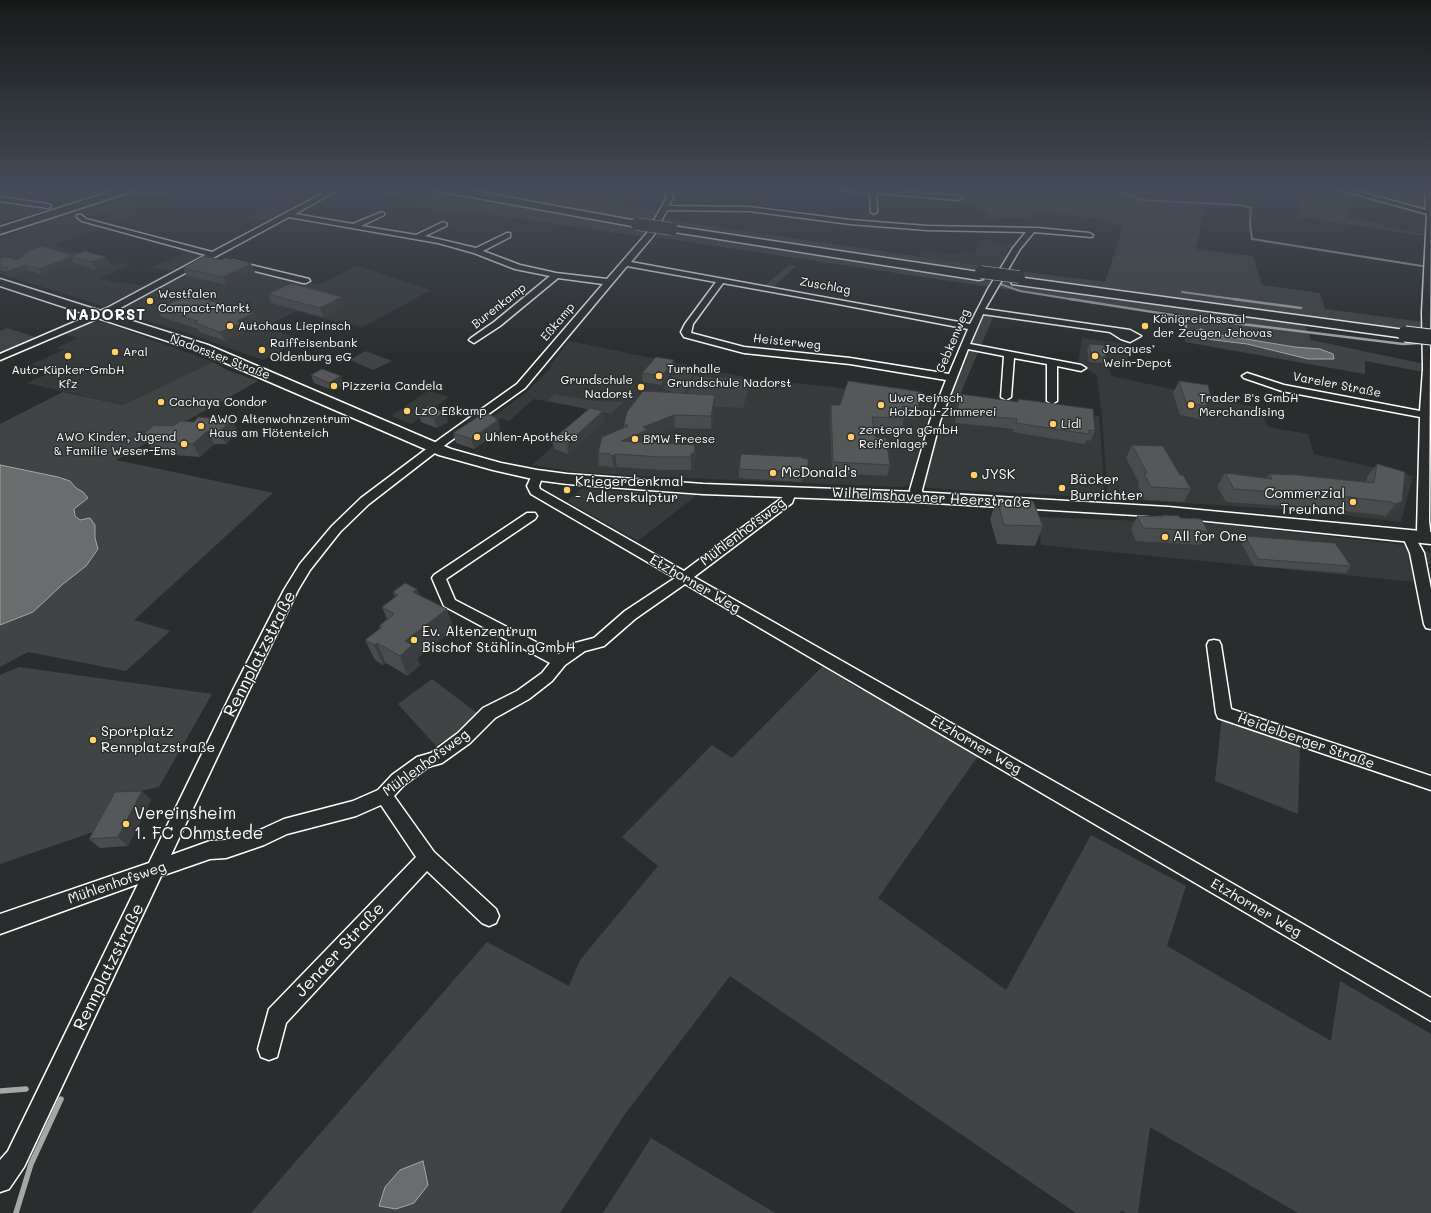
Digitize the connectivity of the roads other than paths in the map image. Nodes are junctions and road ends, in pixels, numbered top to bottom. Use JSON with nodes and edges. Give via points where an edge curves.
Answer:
{"nodes":[{"id":1,"x":171,"y":245,"type":"edge"},
{"id":2,"x":232,"y":245,"type":"edge"},
{"id":3,"x":450,"y":245,"type":"edge"},
{"id":4,"x":488,"y":245,"type":"edge"},
{"id":5,"x":641,"y":245,"type":"edge"},
{"id":6,"x":788,"y":245,"type":"edge"},
{"id":7,"x":1020,"y":245,"type":"edge"},
{"id":8,"x":1430,"y":245,"type":"edge"},
{"id":9,"x":476,"y":251,"type":"junction"},
{"id":10,"x":210,"y":256,"type":"junction"},
{"id":11,"x":625,"y":263,"type":"junction"},
{"id":12,"x":556,"y":275,"type":"junction"},
{"id":13,"x":721,"y":280,"type":"junction"},
{"id":14,"x":306,"y":281,"type":"dead end"},
{"id":15,"x":0,"y":282,"type":"edge"},
{"id":16,"x":609,"y":282,"type":"junction"},
{"id":17,"x":980,"y":311,"type":"junction"},
{"id":18,"x":101,"y":314,"type":"junction"},
{"id":19,"x":1430,"y":324,"type":"edge"},
{"id":20,"x":973,"y":327,"type":"junction"},
{"id":21,"x":1112,"y":330,"type":"dead end"},
{"id":22,"x":1405,"y":332,"type":"junction"},
{"id":23,"x":1431,"y":337,"type":"edge"},
{"id":24,"x":474,"y":340,"type":"dead end"},
{"id":25,"x":1011,"y":342,"type":"dead end"},
{"id":26,"x":964,"y":346,"type":"junction"},
{"id":27,"x":1008,"y":355,"type":"junction"},
{"id":28,"x":0,"y":357,"type":"edge"},
{"id":29,"x":1052,"y":363,"type":"junction"},
{"id":30,"x":1081,"y":368,"type":"dead end"},
{"id":31,"x":1247,"y":376,"type":"dead end"},
{"id":32,"x":952,"y":378,"type":"junction"},
{"id":33,"x":1006,"y":397,"type":"dead end"},
{"id":34,"x":1428,"y":398,"type":"edge"},
{"id":35,"x":1052,"y":401,"type":"dead end"},
{"id":36,"x":1424,"y":414,"type":"junction"},
{"id":37,"x":435,"y":447,"type":"junction"},
{"id":38,"x":1427,"y":472,"type":"edge"},
{"id":39,"x":535,"y":482,"type":"junction"},
{"id":40,"x":790,"y":492,"type":"junction"},
{"id":41,"x":917,"y":497,"type":"junction"},
{"id":42,"x":531,"y":516,"type":"dead end"},
{"id":43,"x":1408,"y":536,"type":"junction"},
{"id":44,"x":1430,"y":538,"type":"edge"},
{"id":45,"x":683,"y":577,"type":"junction"},
{"id":46,"x":1431,"y":624,"type":"edge"},
{"id":47,"x":1214,"y":645,"type":"dead end"},
{"id":48,"x":560,"y":662,"type":"junction"},
{"id":49,"x":1431,"y":783,"type":"edge"},
{"id":50,"x":384,"y":795,"type":"junction"},
{"id":51,"x":426,"y":858,"type":"junction"},
{"id":52,"x":156,"y":869,"type":"junction"},
{"id":53,"x":489,"y":916,"type":"dead end"},
{"id":54,"x":0,"y":924,"type":"edge"},
{"id":55,"x":1431,"y":1010,"type":"edge"},
{"id":56,"x":269,"y":1049,"type":"dead end"},
{"id":57,"x":0,"y":1180,"type":"edge"}],
"edges":[{"from":1,"to":10,"type":"street"},
{"from":2,"to":10,"type":"street"},
{"from":3,"to":9,"type":"street"},
{"from":4,"to":9,"type":"street"},
{"from":5,"to":11,"type":"street","name":"Eßkamp"},
{"from":6,"to":22,"type":"highway","bridge":true,"via":[[980,274]]},
{"from":7,"to":17,"type":"street","name":"Gebkenweg"},
{"from":8,"to":19,"type":"street"},
{"from":9,"to":12,"type":"street","via":[[518,267]]},
{"from":10,"to":14,"type":"street"},
{"from":10,"to":18,"type":"street"},
{"from":11,"to":13,"type":"street","name":"Zuschlag"},
{"from":11,"to":16,"type":"street","name":"Eßkamp"},
{"from":12,"to":16,"type":"street"},
{"from":12,"to":24,"type":"street","name":"Burenkamp"},
{"from":13,"to":20,"type":"street","name":"Zuschlag"},
{"from":13,"to":32,"type":"street","name":"Heisterweg","via":[[689,324],[687,335],[744,350],[850,361]]},
{"from":15,"to":18,"type":"street","name":"Nadorster Straße"},
{"from":16,"to":37,"type":"street","name":"Eßkamp","via":[[521,386]]},
{"from":17,"to":20,"type":"street","name":"Gebkenweg"},
{"from":17,"to":21,"type":"street"},
{"from":18,"to":28,"type":"street"},
{"from":18,"to":37,"type":"street","name":"Nadorster Straße","via":[[230,359]]},
{"from":19,"to":22,"type":"highway"},
{"from":19,"to":34,"type":"street"},
{"from":20,"to":26,"type":"street","name":"Gebkenweg"},
{"from":22,"to":23,"type":"highway","bridge":true},
{"from":25,"to":27,"type":"street"},
{"from":26,"to":27,"type":"street"},
{"from":26,"to":32,"type":"street","name":"Gebkenweg"},
{"from":27,"to":29,"type":"street"},
{"from":27,"to":33,"type":"street"},
{"from":29,"to":30,"type":"street"},
{"from":29,"to":35,"type":"street"},
{"from":31,"to":36,"type":"street","name":"Vareler Straße","via":[[1282,388]]},
{"from":32,"to":41,"type":"street","name":"Gebkenweg","via":[[935,421],[916,490]]},
{"from":34,"to":36,"type":"street"},
{"from":36,"to":38,"type":"street"},
{"from":37,"to":39,"type":"street","name":"Wilhelmshavener Heerstraße","via":[[499,467]]},
{"from":37,"to":52,"type":"street","name":"Rennplatzstraße","via":[[358,506],[305,567],[241,690]]},
{"from":38,"to":44,"type":"street","via":[[1423,530]]},
{"from":39,"to":40,"type":"street","name":"Wilhelmshavener Heerstraße","via":[[567,479],[703,489]]},
{"from":39,"to":45,"type":"street","name":"Etzhorner Weg","via":[[535,491]]},
{"from":40,"to":41,"type":"street","name":"Wilhelmshavener Heerstraße"},
{"from":40,"to":45,"type":"street","name":"Mühlenhofsweg","via":[[788,500]]},
{"from":41,"to":43,"type":"street","name":"Wilhelmshavener Heerstraße","via":[[1168,512]]},
{"from":42,"to":48,"type":"street","via":[[439,578],[449,603]]},
{"from":43,"to":44,"type":"street","name":"Wilhelmshavener Heerstraße"},
{"from":43,"to":46,"type":"street","via":[[1417,553]]},
{"from":45,"to":48,"type":"street","name":"Mühlenhofsweg","via":[[630,615],[598,642],[580,647]]},
{"from":45,"to":55,"type":"street","name":"Etzhorner Weg"},
{"from":47,"to":49,"type":"street","name":"Heidelberger Straße","via":[[1224,713]]},
{"from":48,"to":50,"type":"street","name":"Mühlenhofsweg","via":[[548,677],[523,696],[490,713],[464,738],[436,758],[423,762],[398,780]]},
{"from":50,"to":51,"type":"street"},
{"from":50,"to":52,"type":"street","name":"Mühlenhofsweg","via":[[356,808],[284,827],[264,837],[226,849],[210,850]]},
{"from":51,"to":53,"type":"street"},
{"from":51,"to":56,"type":"street","name":"Jenaer Straße","via":[[276,1017]]},
{"from":52,"to":54,"type":"street","name":"Mühlenhofsweg"},
{"from":52,"to":57,"type":"street","name":"Rennplatzstraße","via":[[16,1159]]}]}
